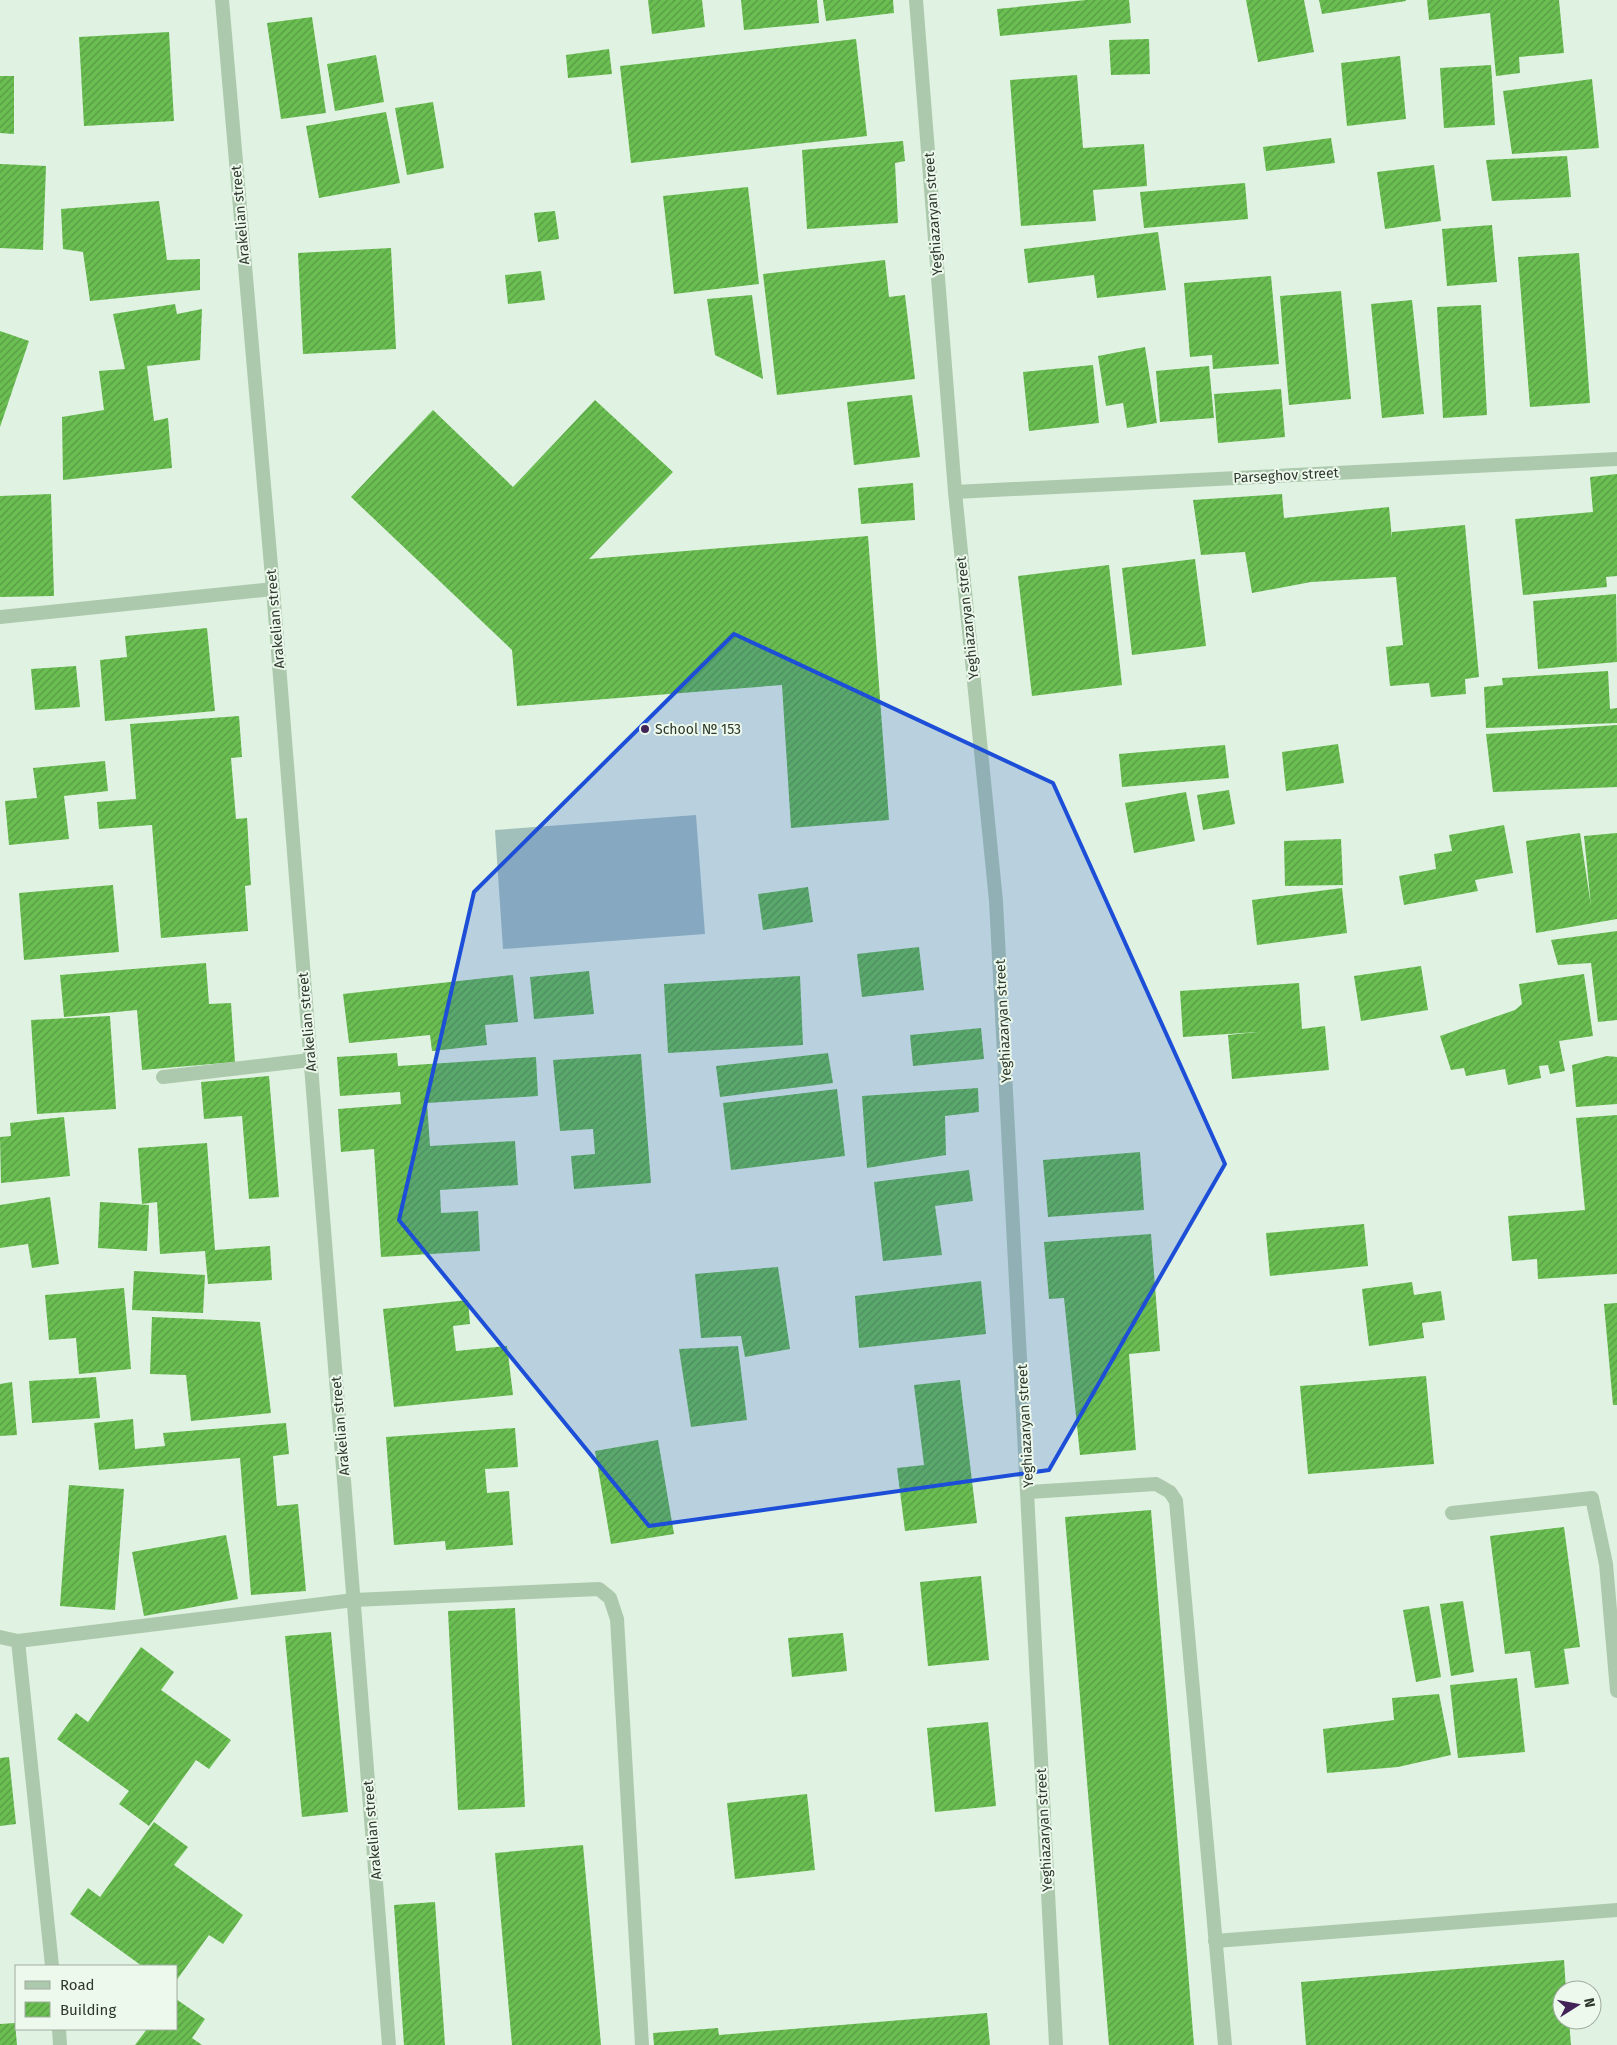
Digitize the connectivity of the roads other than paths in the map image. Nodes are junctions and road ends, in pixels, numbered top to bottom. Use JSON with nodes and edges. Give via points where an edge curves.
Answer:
{"nodes":[{"id":1,"x":222,"y":0,"type":"edge"},
{"id":2,"x":916,"y":0,"type":"edge"},
{"id":3,"x":1617,"y":459,"type":"edge"},
{"id":4,"x":955,"y":492,"type":"junction"},
{"id":5,"x":273,"y":589,"type":"junction"},
{"id":6,"x":0,"y":617,"type":"edge"},
{"id":7,"x":310,"y":1060,"type":"junction"},
{"id":8,"x":163,"y":1077,"type":"dead end"},
{"id":9,"x":1029,"y":1492,"type":"junction"},
{"id":10,"x":1452,"y":1513,"type":"dead end"},
{"id":11,"x":354,"y":1600,"type":"junction"},
{"id":12,"x":0,"y":1637,"type":"edge"},
{"id":13,"x":18,"y":1642,"type":"junction"},
{"id":14,"x":1617,"y":1691,"type":"edge"},
{"id":15,"x":1617,"y":1910,"type":"edge"},
{"id":16,"x":1215,"y":1941,"type":"junction"},
{"id":17,"x":52,"y":1965,"type":"edge"},
{"id":18,"x":59,"y":2030,"type":"edge"},
{"id":19,"x":60,"y":2045,"type":"edge"},
{"id":20,"x":389,"y":2045,"type":"edge"},
{"id":21,"x":642,"y":2045,"type":"edge"},
{"id":22,"x":1056,"y":2045,"type":"edge"},
{"id":23,"x":1225,"y":2045,"type":"edge"}],
"edges":[{"from":1,"to":5,"type":"street","name":"Arakelian street"},
{"from":2,"to":4,"type":"street","name":"Yeghiazaryan street"},
{"from":3,"to":4,"type":"street","name":"Parseghov street"},
{"from":4,"to":9,"type":"street","name":"Yeghiazaryan street","via":[[996,901]]},
{"from":5,"to":6,"type":"street"},
{"from":5,"to":7,"type":"street","name":"Arakelian street"},
{"from":7,"to":8,"type":"street"},
{"from":7,"to":11,"type":"street","name":"Arakelian street"},
{"from":9,"to":16,"type":"street","via":[[1156,1484],[1170,1492],[1176,1501]]},
{"from":9,"to":22,"type":"street","name":"Yeghiazaryan street"},
{"from":10,"to":14,"type":"street","via":[[1592,1498],[1606,1564]]},
{"from":11,"to":13,"type":"street"},
{"from":11,"to":20,"type":"street","name":"Arakelian street"},
{"from":11,"to":21,"type":"street","via":[[599,1589],[610,1598],[617,1619]]},
{"from":12,"to":13,"type":"street"},
{"from":13,"to":17,"type":"street"},
{"from":15,"to":16,"type":"street"},
{"from":16,"to":23,"type":"street"},
{"from":18,"to":19,"type":"street"}]}
